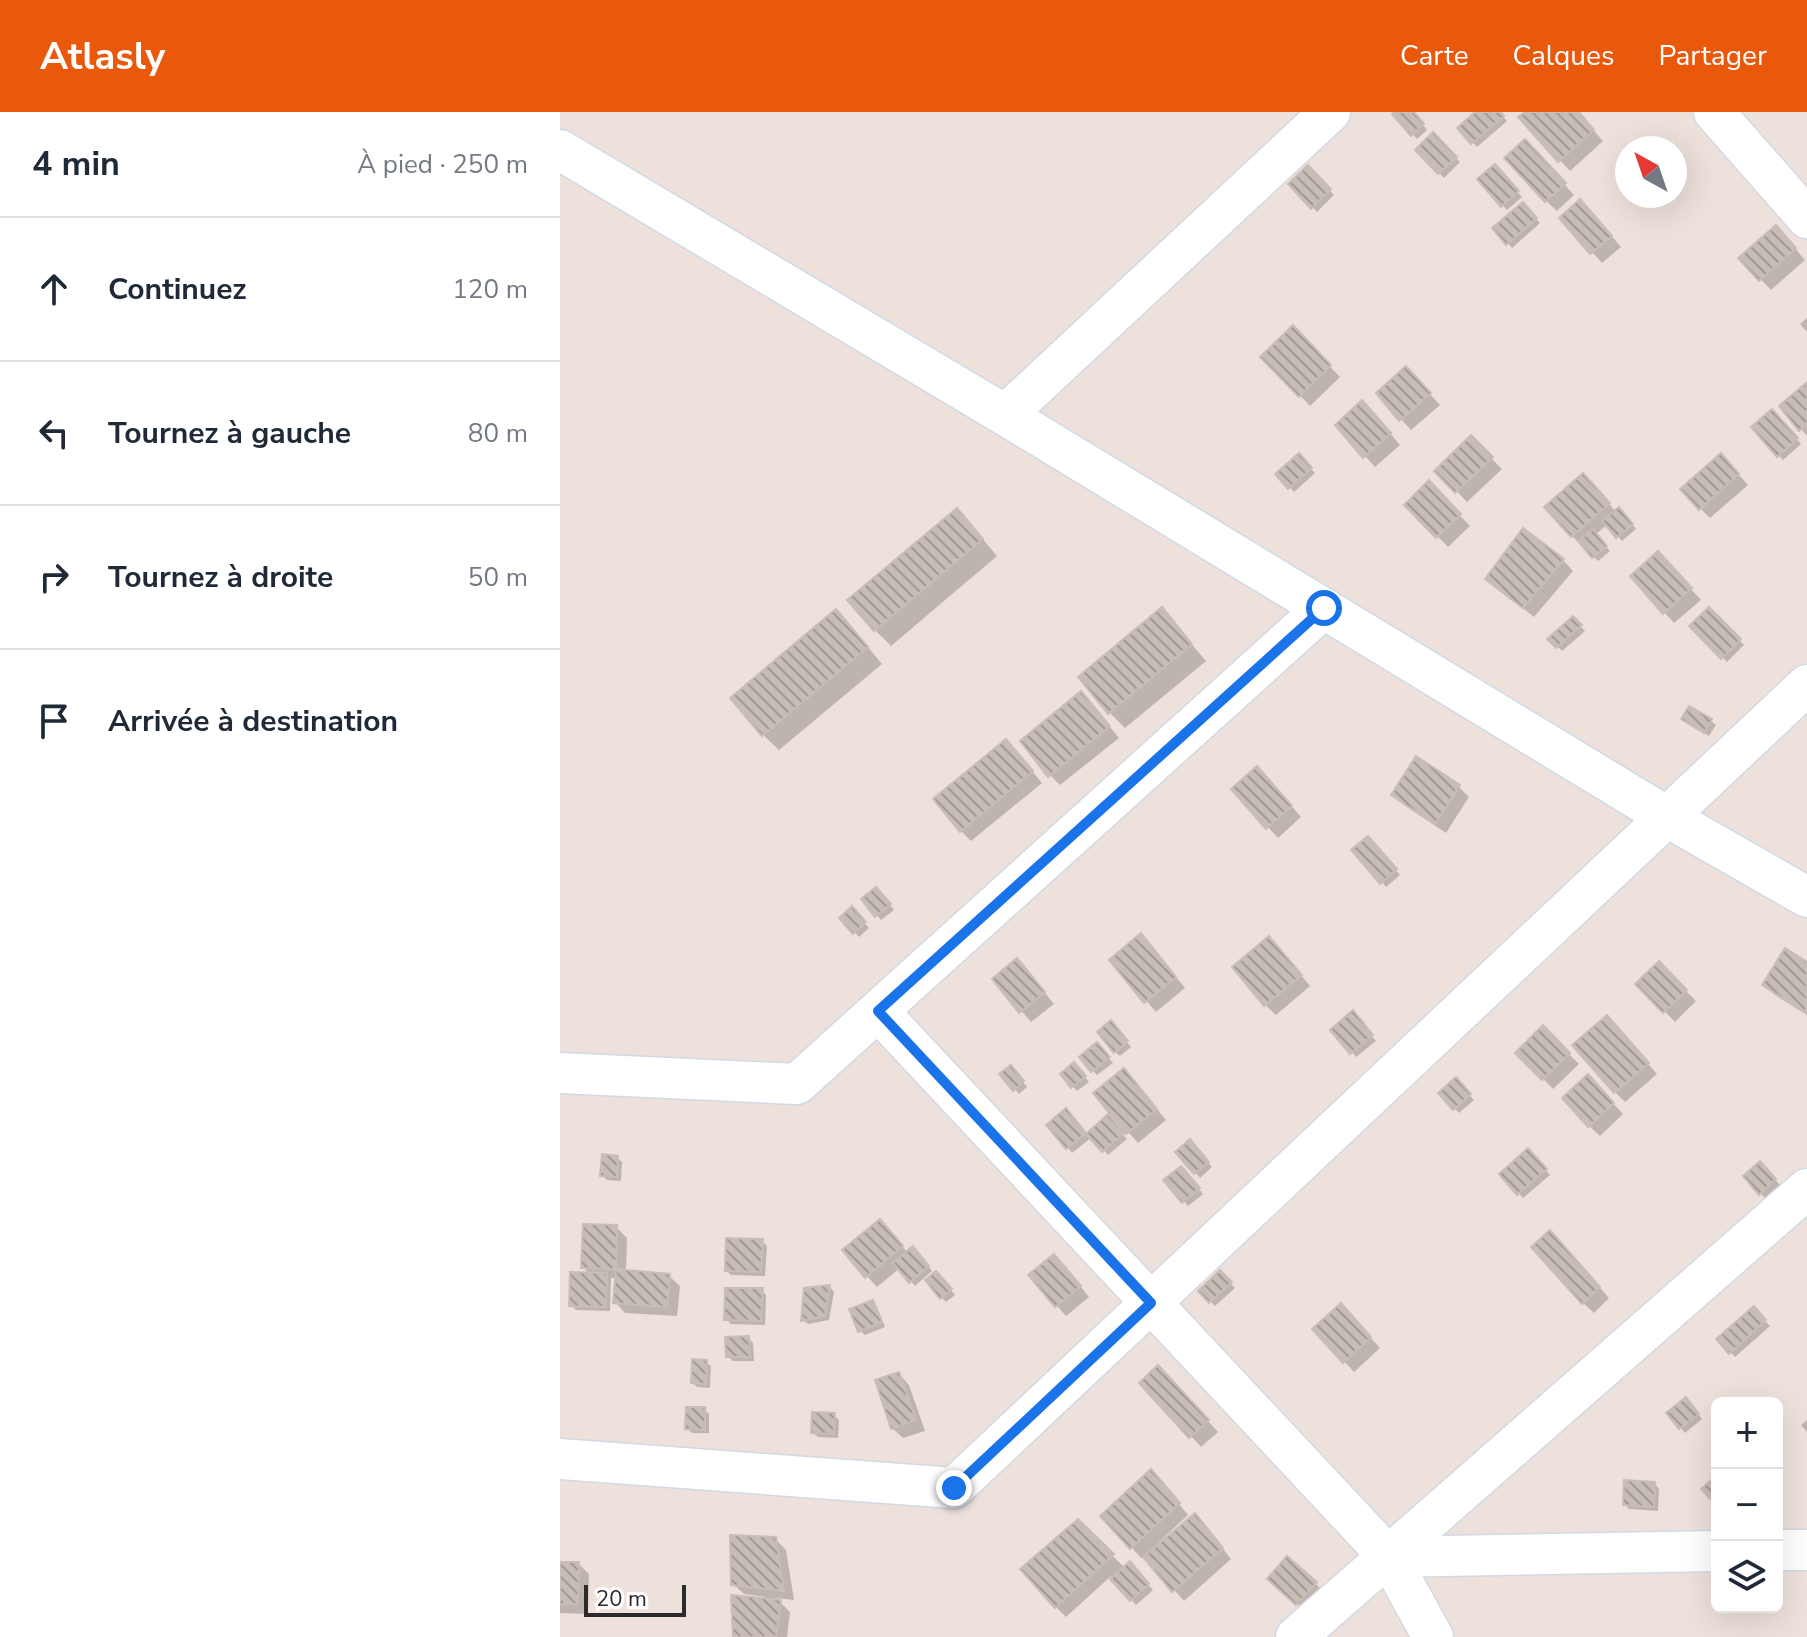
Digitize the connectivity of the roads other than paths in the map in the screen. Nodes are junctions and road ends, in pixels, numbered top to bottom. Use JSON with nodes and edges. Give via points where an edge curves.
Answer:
{"nodes":[{"id":1,"x":1330,"y":112,"type":"edge"},
{"id":2,"x":1714,"y":112,"type":"edge"},
{"id":3,"x":560,"y":150,"type":"edge"},
{"id":4,"x":1803,"y":204,"type":"edge"},
{"id":5,"x":1005,"y":415,"type":"junction"},
{"id":6,"x":1324,"y":608,"type":"junction"},
{"id":7,"x":1807,"y":685,"type":"edge"},
{"id":8,"x":1667,"y":817,"type":"junction"},
{"id":9,"x":1807,"y":897,"type":"edge"},
{"id":10,"x":878,"y":1011,"type":"junction"},
{"id":11,"x":560,"y":1073,"type":"edge"},
{"id":12,"x":1807,"y":1189,"type":"edge"},
{"id":13,"x":1151,"y":1303,"type":"junction"},
{"id":14,"x":560,"y":1459,"type":"edge"},
{"id":15,"x":1783,"y":1550,"type":"edge"},
{"id":16,"x":1807,"y":1550,"type":"edge"},
{"id":17,"x":1711,"y":1551,"type":"edge"},
{"id":18,"x":1389,"y":1557,"type":"junction"},
{"id":19,"x":1296,"y":1637,"type":"edge"},
{"id":20,"x":1433,"y":1637,"type":"edge"}],
"edges":[{"from":1,"to":5,"type":"street"},
{"from":2,"to":4,"type":"street"},
{"from":3,"to":5,"type":"street"},
{"from":5,"to":6,"type":"street"},
{"from":6,"to":8,"type":"street"},
{"from":6,"to":10,"type":"street"},
{"from":7,"to":8,"type":"street"},
{"from":8,"to":9,"type":"street"},
{"from":8,"to":13,"type":"street"},
{"from":10,"to":11,"type":"street","via":[[797,1084]]},
{"from":10,"to":13,"type":"street"},
{"from":12,"to":18,"type":"street"},
{"from":13,"to":14,"type":"street","via":[[954,1488]]},
{"from":13,"to":18,"type":"street"},
{"from":15,"to":16,"type":"street"},
{"from":17,"to":18,"type":"street"},
{"from":18,"to":19,"type":"street"},
{"from":18,"to":20,"type":"street"}]}
